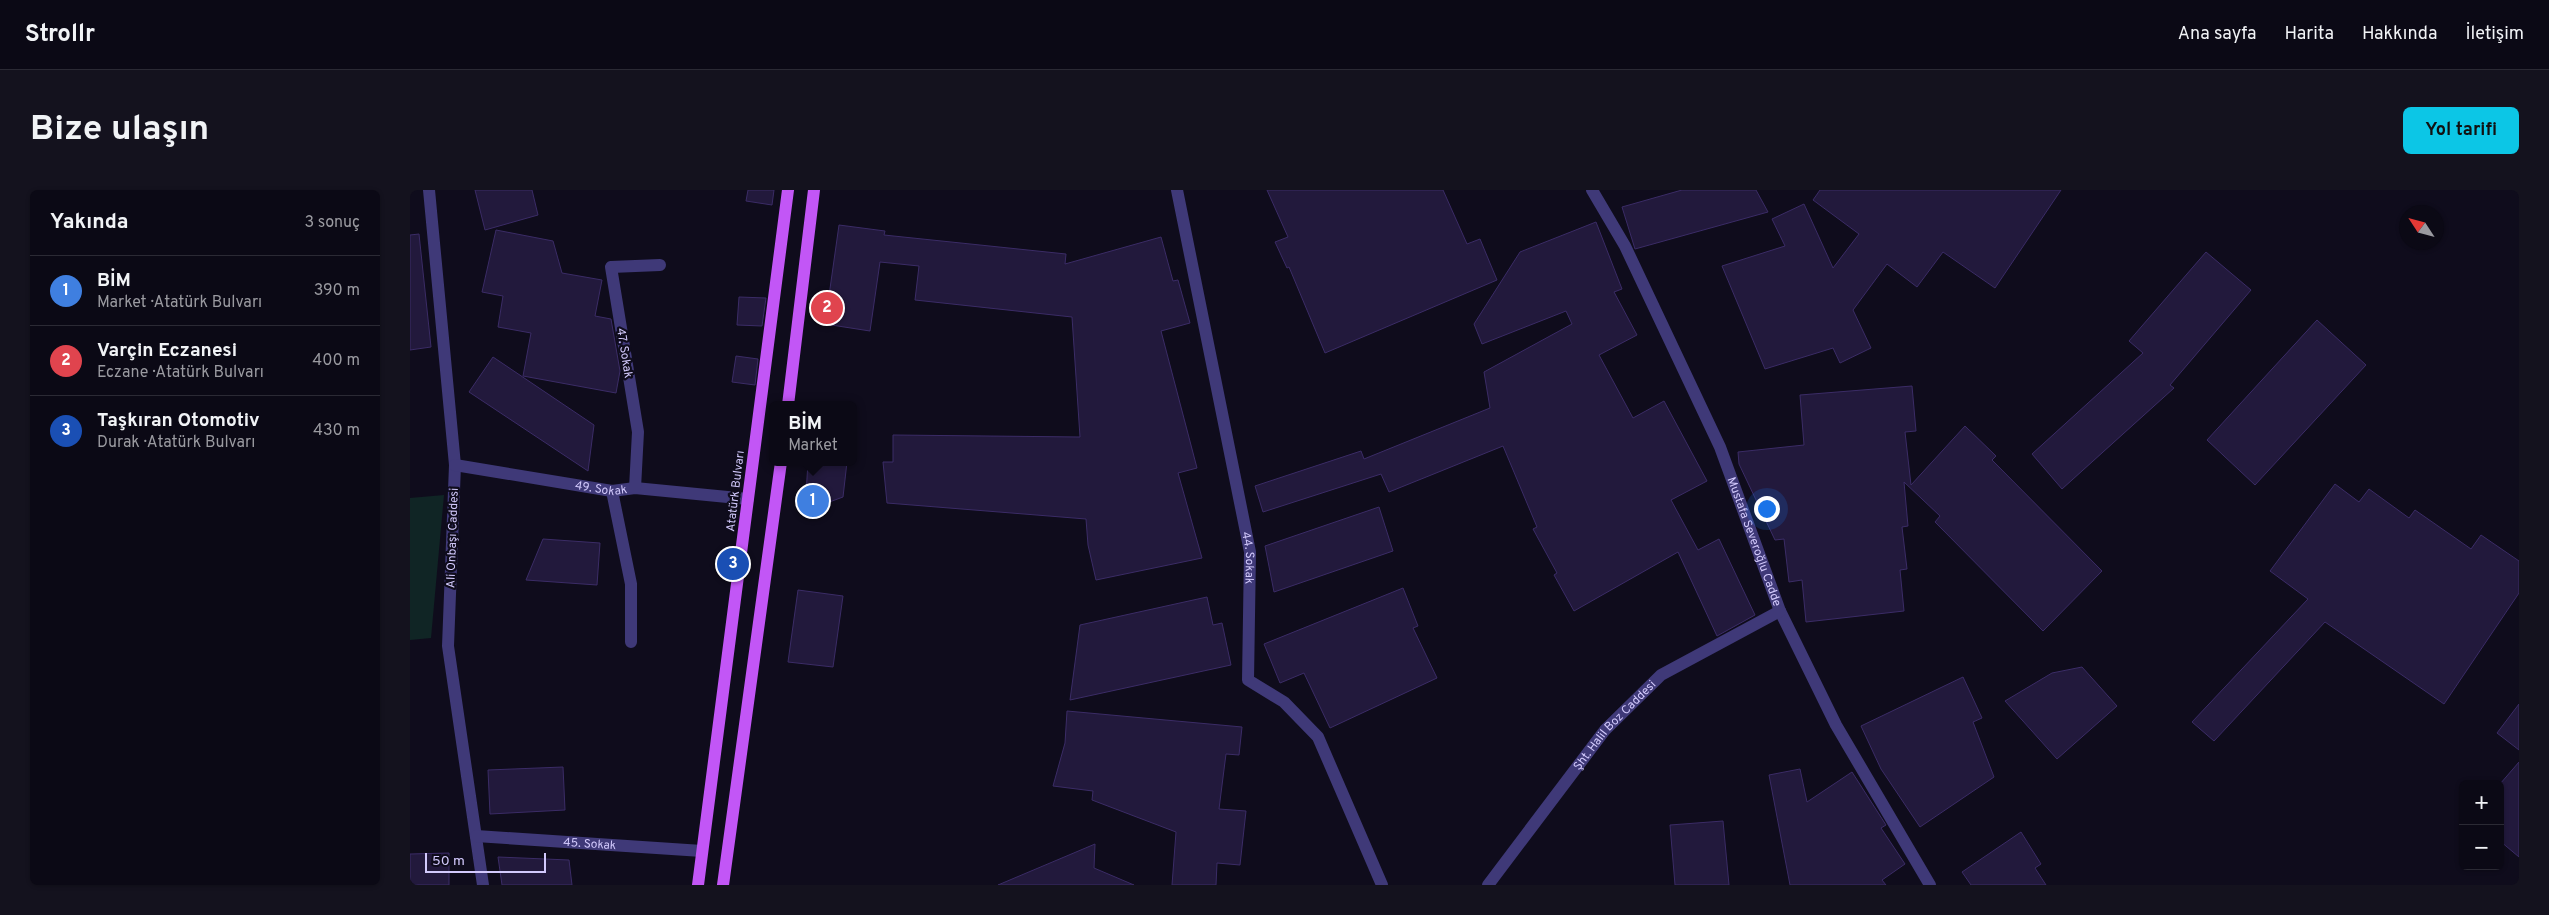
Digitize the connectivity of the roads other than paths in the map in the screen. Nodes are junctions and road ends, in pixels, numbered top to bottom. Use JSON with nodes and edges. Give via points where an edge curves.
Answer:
{"nodes":[{"id":1,"x":429,"y":190,"type":"edge"},
{"id":2,"x":788,"y":190,"type":"edge"},
{"id":3,"x":814,"y":190,"type":"edge"},
{"id":4,"x":1177,"y":190,"type":"edge"},
{"id":5,"x":1592,"y":190,"type":"edge"},
{"id":6,"x":660,"y":265,"type":"dead end"},
{"id":7,"x":788,"y":401,"type":"edge"},
{"id":8,"x":455,"y":465,"type":"junction"},
{"id":9,"x":780,"y":466,"type":"edge"},
{"id":10,"x":635,"y":488,"type":"junction"},
{"id":11,"x":612,"y":491,"type":"junction"},
{"id":12,"x":748,"y":499,"type":"junction"},
{"id":13,"x":1780,"y":611,"type":"junction"},
{"id":14,"x":631,"y":642,"type":"dead end"},
{"id":15,"x":476,"y":836,"type":"junction"},
{"id":16,"x":702,"y":851,"type":"junction"},
{"id":17,"x":483,"y":885,"type":"edge"},
{"id":18,"x":698,"y":885,"type":"edge"},
{"id":19,"x":723,"y":885,"type":"edge"},
{"id":20,"x":1382,"y":885,"type":"edge"},
{"id":21,"x":1488,"y":885,"type":"edge"},
{"id":22,"x":1930,"y":885,"type":"edge"}],
"edges":[{"from":1,"to":8,"type":"street","name":"Ali Onbaşı Caddesi"},
{"from":2,"to":12,"type":"main road","name":"Atatürk Bulvarı"},
{"from":3,"to":7,"type":"main road"},
{"from":4,"to":20,"type":"street","name":"44. Sokak","via":[[1250,552],[1248,680],[1284,702],[1318,738]]},
{"from":5,"to":13,"type":"street","name":"Mustafa Severoğlu Cadde","via":[[1625,246],[1720,447]]},
{"from":6,"to":10,"type":"street","name":"47. Sokak","via":[[611,268],[638,432]]},
{"from":8,"to":11,"type":"street","name":"49. Sokak"},
{"from":8,"to":15,"type":"street","name":"Ali Onbaşı Caddesi","via":[[448,646]]},
{"from":9,"to":19,"type":"main road"},
{"from":10,"to":11,"type":"street","name":"49. Sokak"},
{"from":10,"to":12,"type":"street","name":"49. Sokak"},
{"from":11,"to":14,"type":"street","via":[[631,584]]},
{"from":12,"to":16,"type":"main road","name":"Atatürk Bulvarı"},
{"from":13,"to":21,"type":"street","name":"Şht. Halil Boz Caddesi","via":[[1661,675],[1605,730]]},
{"from":13,"to":22,"type":"street","name":"Mustafa Severoğlu Cadde","via":[[1836,725]]},
{"from":15,"to":16,"type":"street","name":"45. Sokak"},
{"from":15,"to":17,"type":"street","name":"Ali Onbaşı Caddesi"},
{"from":16,"to":18,"type":"main road","name":"Atatürk Bulvarı"}]}
